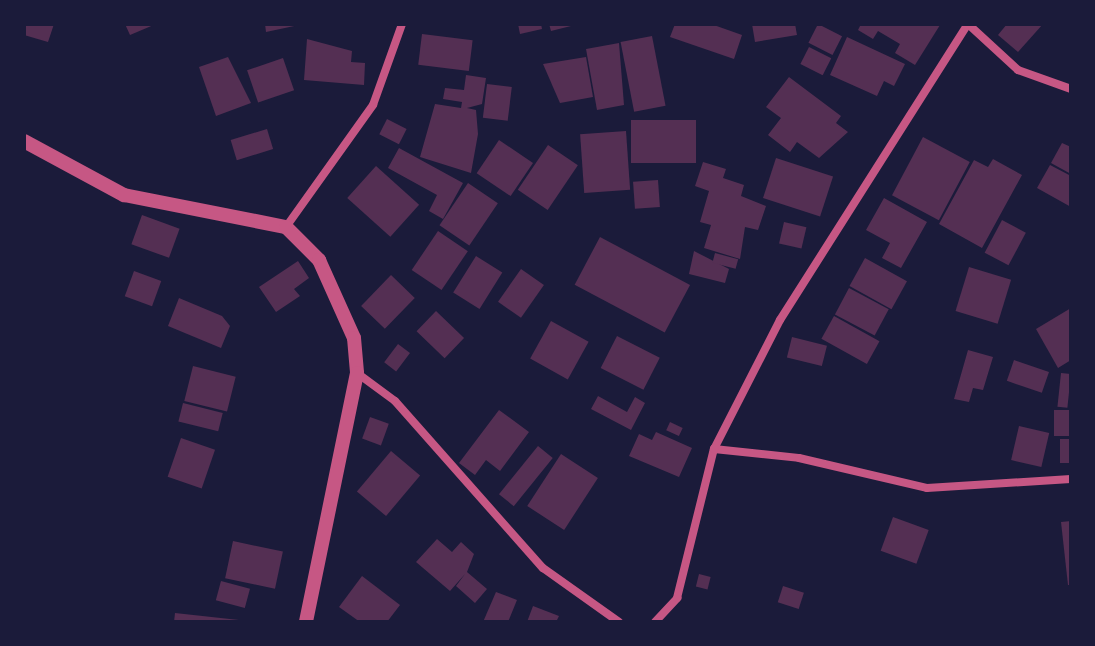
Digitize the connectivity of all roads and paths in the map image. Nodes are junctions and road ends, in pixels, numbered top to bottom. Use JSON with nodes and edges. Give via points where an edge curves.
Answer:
{"nodes":[{"id":1,"x":402,"y":24,"type":"edge"},
{"id":2,"x":968,"y":24,"type":"edge"},
{"id":3,"x":1071,"y":89,"type":"edge"},
{"id":4,"x":24,"y":141,"type":"edge"},
{"id":5,"x":286,"y":227,"type":"junction"},
{"id":6,"x":357,"y":373,"type":"junction"},
{"id":7,"x":714,"y":449,"type":"junction"},
{"id":8,"x":1071,"y":479,"type":"edge"},
{"id":9,"x":306,"y":622,"type":"edge"},
{"id":10,"x":619,"y":622,"type":"edge"},
{"id":11,"x":655,"y":622,"type":"edge"}],
"edges":[{"from":1,"to":5,"type":"street","via":[[373,105]]},
{"from":2,"to":3,"type":"street","via":[[1018,70]]},
{"from":2,"to":7,"type":"street","via":[[780,320]]},
{"from":4,"to":5,"type":"street","via":[[124,195]]},
{"from":5,"to":6,"type":"street","via":[[339,293]]},
{"from":6,"to":9,"type":"street"},
{"from":6,"to":10,"type":"street","via":[[395,401],[543,568]]},
{"from":7,"to":8,"type":"street","via":[[799,458],[927,488]]},
{"from":7,"to":11,"type":"street","via":[[677,598]]}]}
